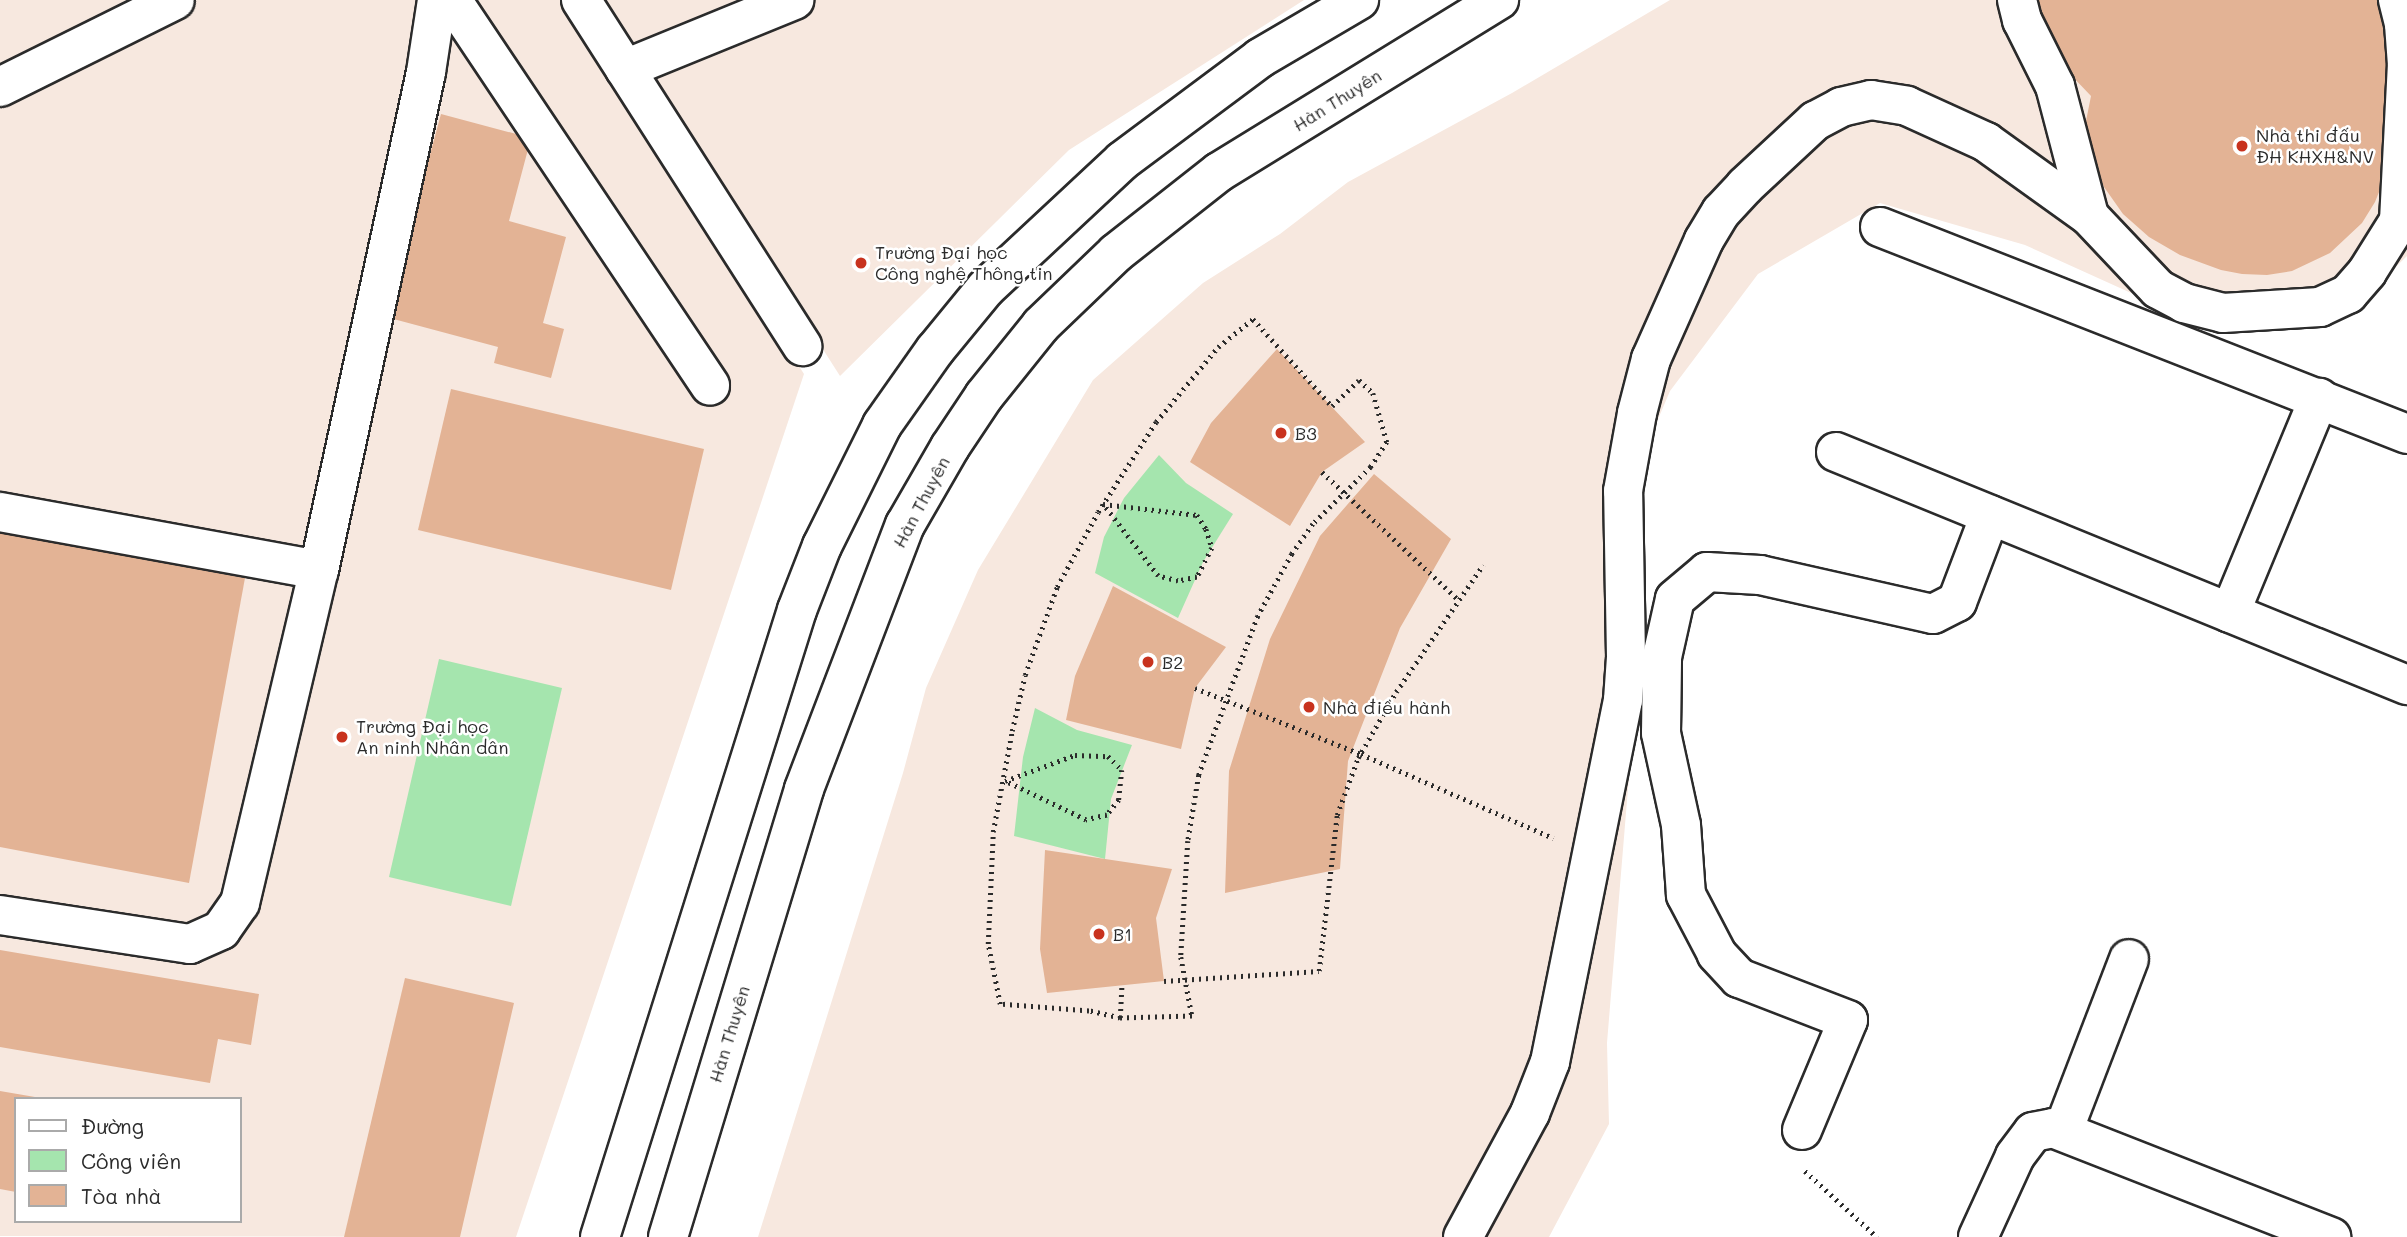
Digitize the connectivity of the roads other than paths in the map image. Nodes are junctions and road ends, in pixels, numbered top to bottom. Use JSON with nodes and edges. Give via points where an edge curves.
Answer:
{"nodes":[{"id":1,"x":175,"y":0,"type":"edge"},
{"id":2,"x":437,"y":0,"type":"edge"},
{"id":3,"x":452,"y":0,"type":"edge"},
{"id":4,"x":581,"y":0,"type":"edge"},
{"id":5,"x":794,"y":0,"type":"edge"},
{"id":6,"x":1359,"y":0,"type":"edge"},
{"id":7,"x":1499,"y":0,"type":"edge"},
{"id":8,"x":2017,"y":0,"type":"edge"},
{"id":9,"x":2398,"y":0,"type":"edge"},
{"id":10,"x":748,"y":11,"type":"edge"},
{"id":11,"x":625,"y":69,"type":"junction"},
{"id":12,"x":0,"y":87,"type":"edge"},
{"id":13,"x":2090,"y":216,"type":"junction"},
{"id":14,"x":1880,"y":227,"type":"dead end"},
{"id":15,"x":802,"y":346,"type":"dead end"},
{"id":16,"x":710,"y":386,"type":"dead end"},
{"id":17,"x":2319,"y":398,"type":"junction"},
{"id":18,"x":2407,"y":435,"type":"edge"},
{"id":19,"x":1836,"y":452,"type":"dead end"},
{"id":20,"x":0,"y":512,"type":"edge"},
{"id":21,"x":1990,"y":515,"type":"junction"},
{"id":22,"x":319,"y":570,"type":"junction"},
{"id":23,"x":2230,"y":613,"type":"junction"},
{"id":24,"x":2407,"y":685,"type":"edge"},
{"id":25,"x":0,"y":915,"type":"edge"},
{"id":26,"x":2129,"y":959,"type":"dead end"},
{"id":27,"x":1802,"y":1130,"type":"dead end"},
{"id":28,"x":2063,"y":1131,"type":"junction"},
{"id":29,"x":600,"y":1237,"type":"edge"},
{"id":30,"x":668,"y":1237,"type":"edge"},
{"id":31,"x":1463,"y":1237,"type":"edge"},
{"id":32,"x":1978,"y":1237,"type":"edge"},
{"id":33,"x":2331,"y":1237,"type":"edge"}],
"edges":[{"from":1,"to":12,"type":"street"},
{"from":2,"to":22,"type":"street","via":[[426,72]]},
{"from":3,"to":16,"type":"street"},
{"from":4,"to":11,"type":"street"},
{"from":5,"to":10,"type":"street"},
{"from":6,"to":29,"type":"street","via":[[1260,58],[1122,161],[986,288],[935,350],[883,425],[822,545],[797,610]]},
{"from":7,"to":30,"type":"street","name":"Hàn Thuyên","via":[[1219,172],[1115,253],[1041,326],[984,396],[905,525],[804,789]]},
{"from":8,"to":13,"type":"street","via":[[2022,20],[2055,86]]},
{"from":9,"to":13,"type":"street","via":[[2407,65],[2399,221],[2348,295],[2320,307],[2223,313],[2184,303],[2158,289]]},
{"from":10,"to":11,"type":"street"},
{"from":11,"to":15,"type":"street"},
{"from":13,"to":31,"type":"street","via":[[1986,142],[1907,106],[1871,100],[1841,107],[1815,121],[1721,212],[1651,359],[1637,413],[1623,491],[1623,700],[1550,1062],[1530,1113]]},
{"from":14,"to":17,"type":"street"},
{"from":17,"to":18,"type":"street"},
{"from":17,"to":23,"type":"street"},
{"from":19,"to":21,"type":"street"},
{"from":20,"to":22,"type":"street"},
{"from":21,"to":23,"type":"street"},
{"from":21,"to":27,"type":"street","via":[[1957,602],[1933,614],[1760,575],[1720,572],[1707,572],[1675,599],[1662,657],[1661,733],[1681,825],[1686,895],[1717,954],[1739,978],[1848,1020]]},
{"from":22,"to":25,"type":"street","via":[[240,903],[221,929],[190,944]]},
{"from":23,"to":24,"type":"street"},
{"from":26,"to":28,"type":"street"},
{"from":28,"to":32,"type":"street","via":[[2033,1132],[2015,1156]]},
{"from":28,"to":33,"type":"street"}]}
